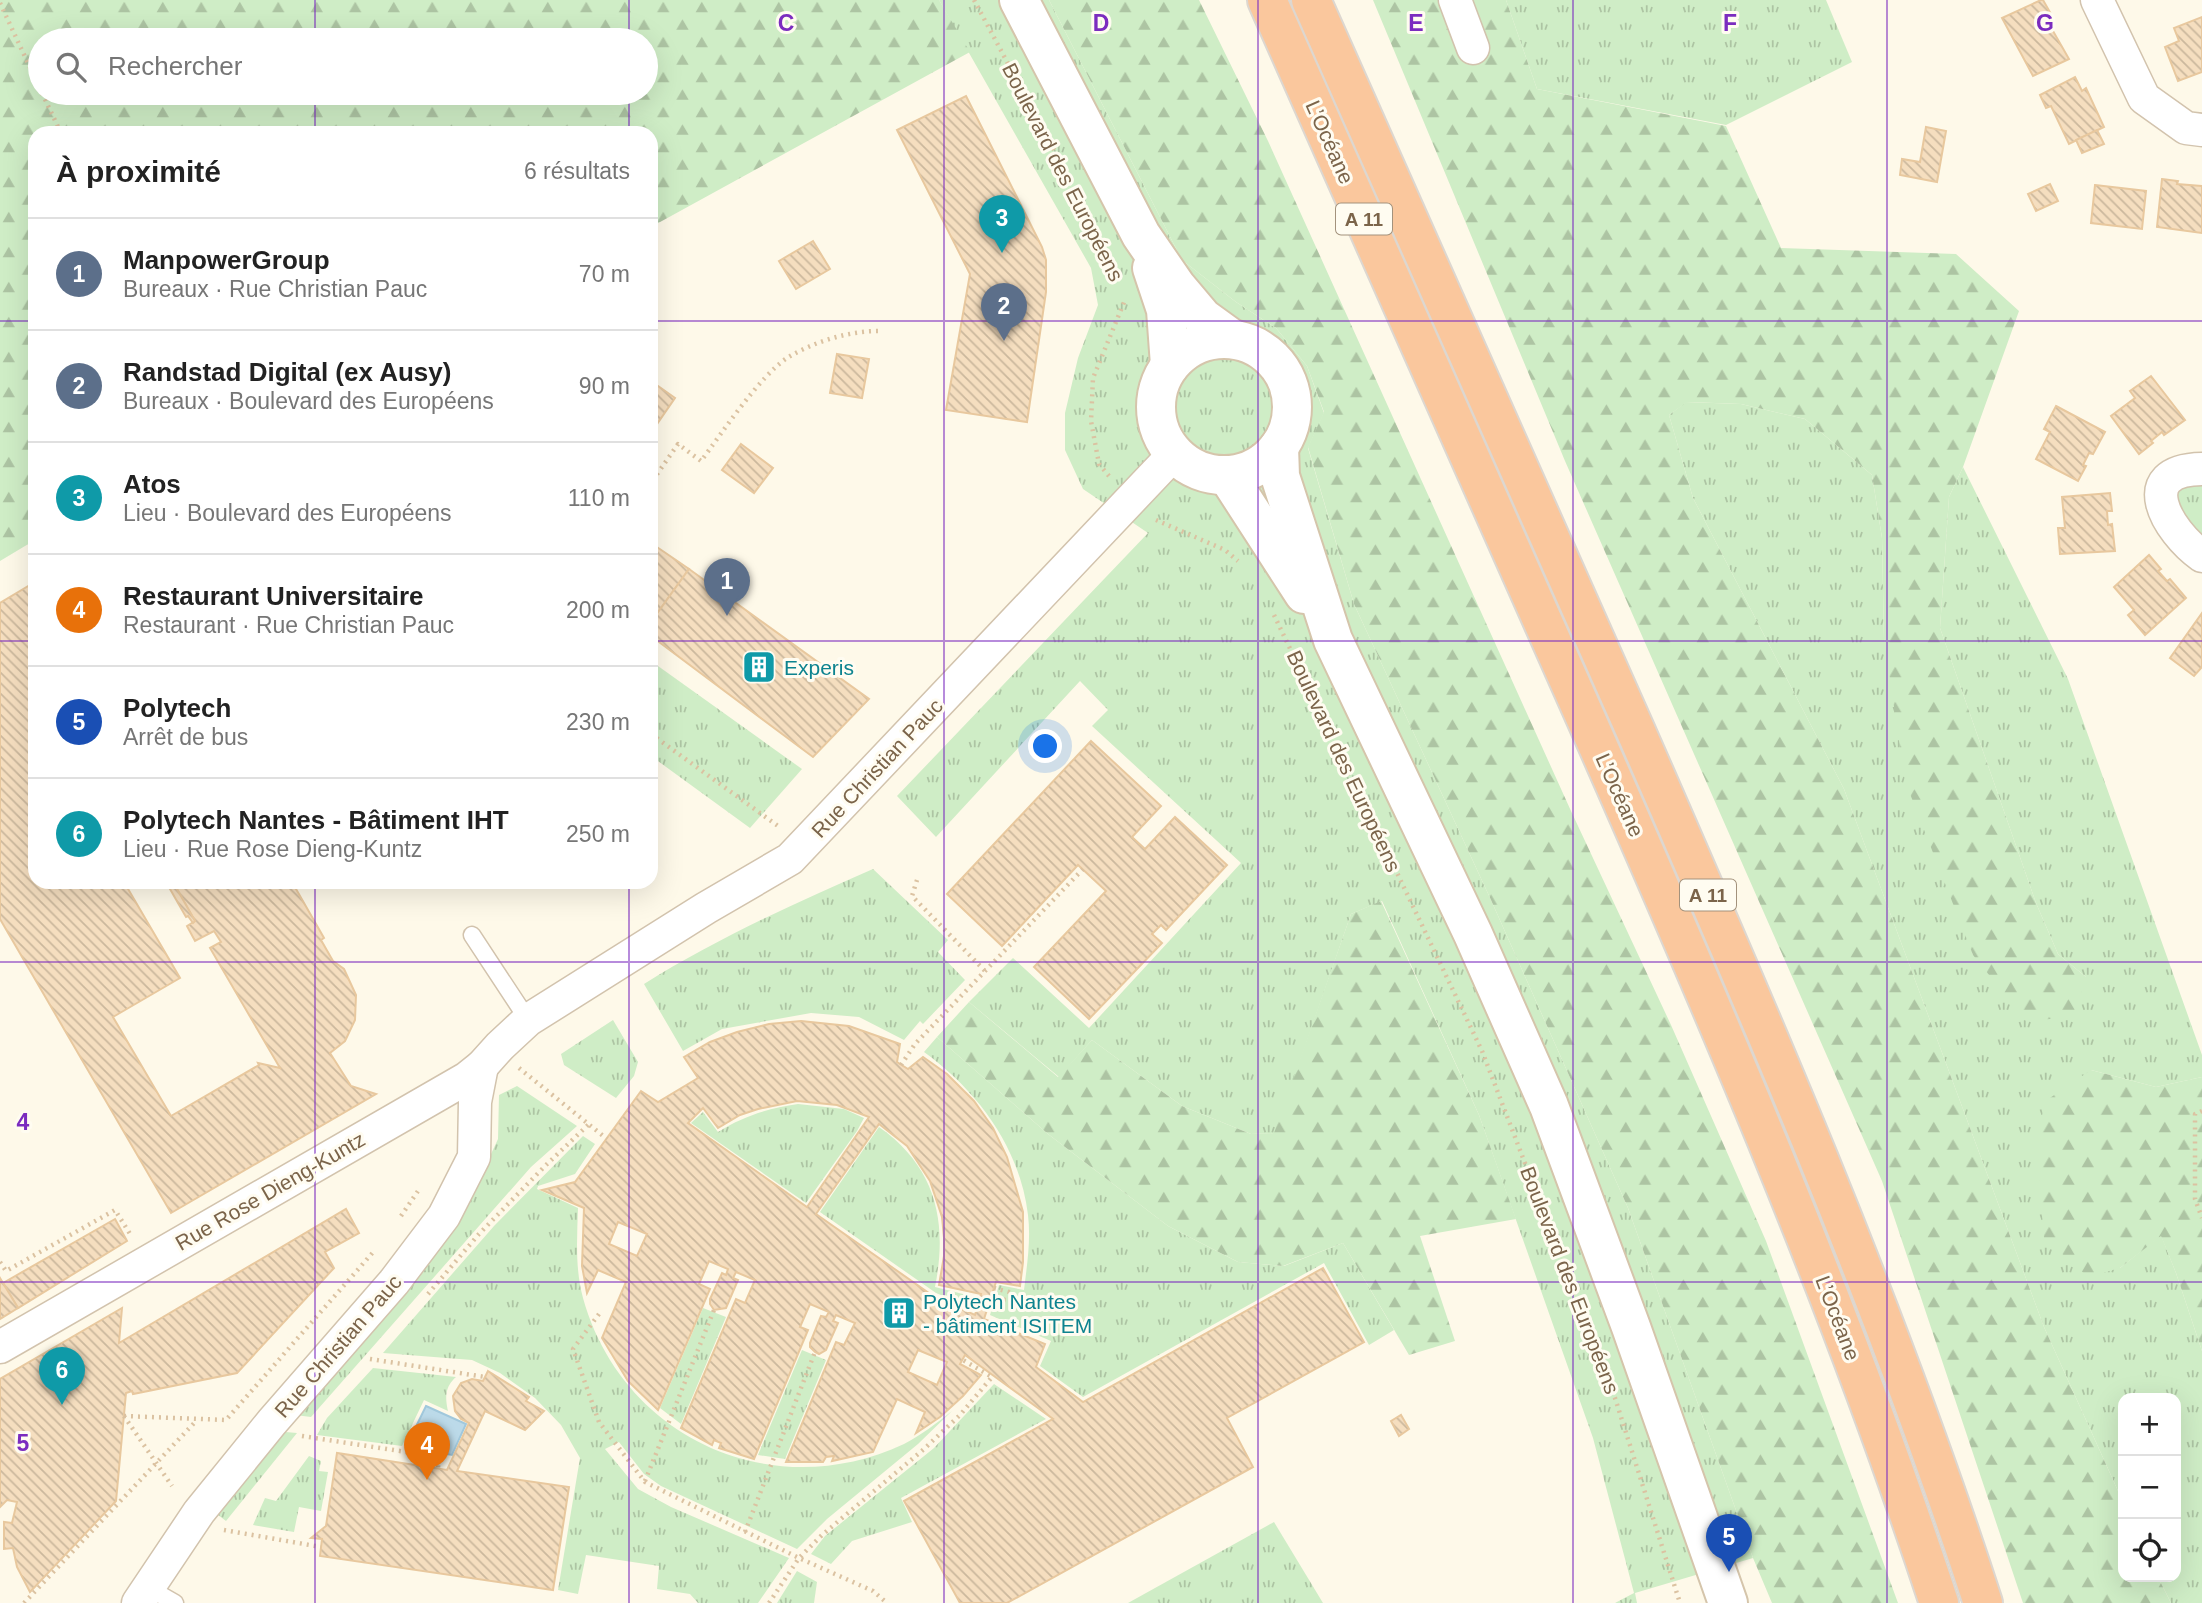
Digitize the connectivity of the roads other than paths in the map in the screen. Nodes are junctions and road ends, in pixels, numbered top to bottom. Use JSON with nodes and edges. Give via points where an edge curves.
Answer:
{"nodes":[{"id":1,"x":1019,"y":0,"type":"edge"},
{"id":2,"x":1267,"y":0,"type":"edge"},
{"id":3,"x":1311,"y":0,"type":"edge"},
{"id":4,"x":1455,"y":0,"type":"edge"},
{"id":5,"x":2097,"y":0,"type":"edge"},
{"id":6,"x":1473,"y":48,"type":"dead end"},
{"id":7,"x":2202,"y":130,"type":"edge"},
{"id":8,"x":1141,"y":235,"type":"junction"},
{"id":9,"x":1232,"y":339,"type":"junction"},
{"id":10,"x":1170,"y":365,"type":"junction"},
{"id":11,"x":1279,"y":447,"type":"junction"},
{"id":12,"x":1174,"y":454,"type":"junction"},
{"id":13,"x":2202,"y":469,"type":"edge"},
{"id":14,"x":1227,"y":475,"type":"junction"},
{"id":15,"x":2202,"y":556,"type":"edge"},
{"id":16,"x":1333,"y":639,"type":"junction"},
{"id":17,"x":472,"y":935,"type":"dead end"},
{"id":18,"x":528,"y":1020,"type":"junction"},
{"id":19,"x":498,"y":1065,"type":"junction"},
{"id":20,"x":0,"y":1347,"type":"edge"},
{"id":21,"x":1709,"y":1552,"type":"junction"},
{"id":22,"x":143,"y":1595,"type":"edge"},
{"id":23,"x":175,"y":1603,"type":"edge"},
{"id":24,"x":1718,"y":1603,"type":"edge"},
{"id":25,"x":1728,"y":1603,"type":"edge"},
{"id":26,"x":1939,"y":1603,"type":"edge"},
{"id":27,"x":1983,"y":1603,"type":"edge"}],
"edges":[{"from":1,"to":8,"type":"street","name":"Boulevard des Européens"},
{"from":2,"to":26,"type":"highway","name":"L’Océane","number":"A 11","via":[[1754,1108],[1872,1409]]},
{"from":3,"to":27,"type":"highway","name":"L’Océane","number":"A 11","via":[[1759,1013],[1865,1275]]},
{"from":4,"to":6,"type":"street"},
{"from":5,"to":7,"type":"street","via":[[2144,99],[2186,128]]},
{"from":8,"to":9,"type":"street","name":"Boulevard des Européens","via":[[1203,318]]},
{"from":8,"to":10,"type":"street","name":"Boulevard des Européens","via":[[1166,310]]},
{"from":9,"to":10,"type":"street","via":[[1211,339],[1189,348]]},
{"from":9,"to":11,"type":"street","via":[[1259,348],[1280,367],[1291,393],[1291,422]]},
{"from":10,"to":12,"type":"street","via":[[1158,390],[1156,413],[1162,436]]},
{"from":11,"to":14,"type":"street","via":[[1256,467]]},
{"from":11,"to":16,"type":"street","name":"Boulevard des Européens","via":[[1280,476]]},
{"from":12,"to":14,"type":"street","via":[[1208,473]]},
{"from":12,"to":18,"type":"street","name":"Rue Christian Pauc","via":[[790,859]]},
{"from":13,"to":15,"type":"street","via":[[2178,471],[2160,491],[2172,526]]},
{"from":14,"to":16,"type":"street","name":"Boulevard des Européens"},
{"from":16,"to":21,"type":"street","name":"Boulevard des Européens","via":[[1549,1107]]},
{"from":17,"to":18,"type":"lane"},
{"from":18,"to":19,"type":"street","name":"Rue Rose Dieng-Kuntz","via":[[500,1046]]},
{"from":19,"to":20,"type":"street","name":"Rue Rose Dieng-Kuntz","via":[[467,1078]]},
{"from":19,"to":22,"type":"street","name":"Rue Christian Pauc","via":[[475,1102],[474,1157],[444,1216],[394,1282],[199,1512]]},
{"from":21,"to":24,"type":"street","name":"Boulevard des Européens"},
{"from":21,"to":25,"type":"street","name":"Boulevard des Européens"},
{"from":22,"to":23,"type":"lane"}]}
